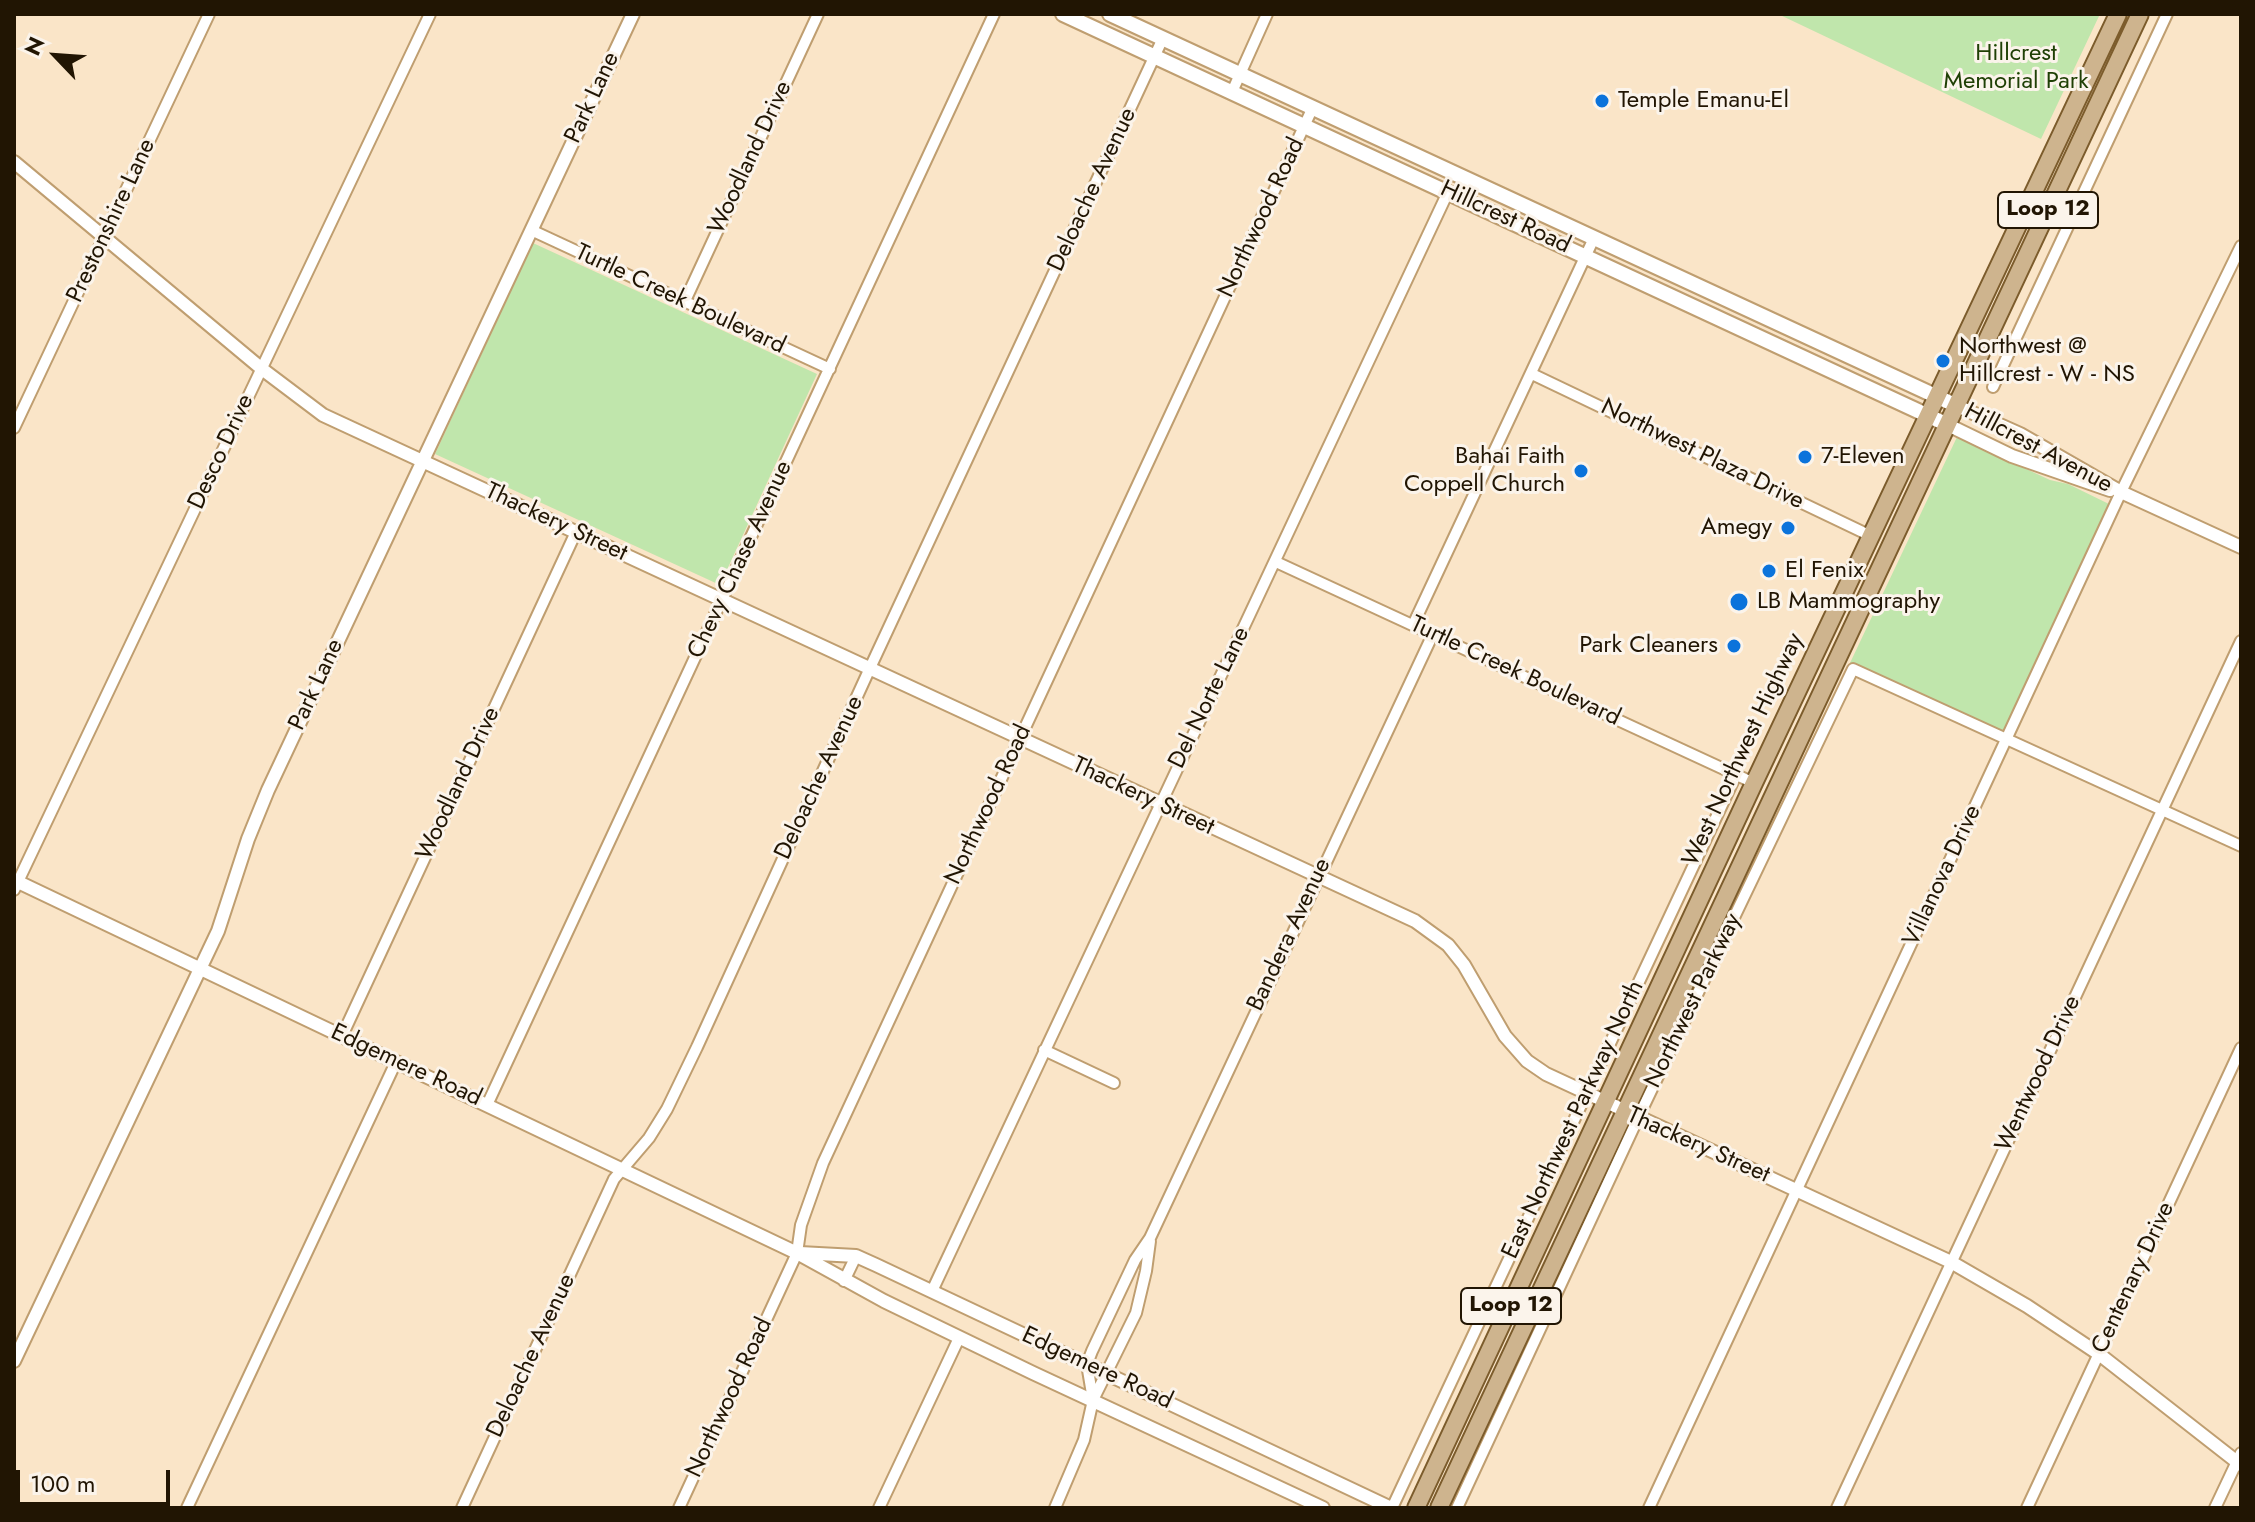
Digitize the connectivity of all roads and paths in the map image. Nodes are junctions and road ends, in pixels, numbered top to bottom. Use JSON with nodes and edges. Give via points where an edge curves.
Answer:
{"nodes":[{"id":1,"x":209,"y":14,"type":"edge"},
{"id":2,"x":430,"y":14,"type":"edge"},
{"id":3,"x":633,"y":14,"type":"edge"},
{"id":4,"x":818,"y":14,"type":"edge"},
{"id":5,"x":994,"y":14,"type":"edge"},
{"id":6,"x":1063,"y":14,"type":"edge"},
{"id":7,"x":1267,"y":14,"type":"edge"},
{"id":8,"x":2118,"y":14,"type":"edge"},
{"id":9,"x":2140,"y":14,"type":"edge"},
{"id":10,"x":2167,"y":14,"type":"edge"},
{"id":11,"x":1114,"y":15,"type":"edge"},
{"id":12,"x":1108,"y":34,"type":"junction"},
{"id":13,"x":1163,"y":38,"type":"junction"},
{"id":14,"x":1155,"y":56,"type":"junction"},
{"id":15,"x":1239,"y":73,"type":"junction"},
{"id":16,"x":1232,"y":92,"type":"junction"},
{"id":17,"x":1313,"y":107,"type":"junction"},
{"id":18,"x":1305,"y":125,"type":"junction"},
{"id":19,"x":14,"y":162,"type":"edge"},
{"id":20,"x":1461,"y":176,"type":"junction"},
{"id":21,"x":1453,"y":194,"type":"junction"},
{"id":22,"x":531,"y":230,"type":"junction"},
{"id":23,"x":104,"y":238,"type":"junction"},
{"id":24,"x":1594,"y":238,"type":"junction"},
{"id":25,"x":2241,"y":246,"type":"edge"},
{"id":26,"x":1586,"y":256,"type":"junction"},
{"id":27,"x":1689,"y":280,"type":"junction"},
{"id":28,"x":1680,"y":300,"type":"junction"},
{"id":29,"x":684,"y":303,"type":"junction"},
{"id":30,"x":1798,"y":332,"type":"junction"},
{"id":31,"x":1790,"y":350,"type":"junction"},
{"id":32,"x":262,"y":369,"type":"junction"},
{"id":33,"x":830,"y":369,"type":"junction"},
{"id":34,"x":1532,"y":374,"type":"junction"},
{"id":35,"x":1993,"y":387,"type":"dead end"},
{"id":36,"x":1937,"y":397,"type":"junction"},
{"id":37,"x":1955,"y":405,"type":"junction"},
{"id":38,"x":1928,"y":415,"type":"junction"},
{"id":39,"x":1946,"y":424,"type":"junction"},
{"id":40,"x":14,"y":428,"type":"edge"},
{"id":41,"x":421,"y":461,"type":"junction"},
{"id":42,"x":2121,"y":492,"type":"junction"},
{"id":43,"x":576,"y":532,"type":"junction"},
{"id":44,"x":1871,"y":536,"type":"junction"},
{"id":45,"x":2241,"y":547,"type":"edge"},
{"id":46,"x":1276,"y":562,"type":"junction"},
{"id":47,"x":722,"y":601,"type":"junction"},
{"id":48,"x":1413,"y":625,"type":"junction"},
{"id":49,"x":1433,"y":634,"type":"junction"},
{"id":50,"x":2241,"y":641,"type":"edge"},
{"id":51,"x":870,"y":668,"type":"junction"},
{"id":52,"x":2007,"y":738,"type":"junction"},
{"id":53,"x":1019,"y":739,"type":"junction"},
{"id":54,"x":1736,"y":775,"type":"junction"},
{"id":55,"x":1754,"y":783,"type":"junction"},
{"id":56,"x":1775,"y":794,"type":"junction"},
{"id":57,"x":1159,"y":804,"type":"junction"},
{"id":58,"x":2163,"y":809,"type":"junction"},
{"id":59,"x":2241,"y":846,"type":"edge"},
{"id":60,"x":1317,"y":877,"type":"junction"},
{"id":61,"x":15,"y":884,"type":"edge"},
{"id":62,"x":201,"y":968,"type":"junction"},
{"id":63,"x":342,"y":1036,"type":"junction"},
{"id":64,"x":2241,"y":1048,"type":"edge"},
{"id":65,"x":1044,"y":1050,"type":"junction"},
{"id":66,"x":396,"y":1062,"type":"junction"},
{"id":67,"x":1114,"y":1083,"type":"dead end"},
{"id":68,"x":1586,"y":1094,"type":"junction"},
{"id":69,"x":1605,"y":1103,"type":"junction"},
{"id":70,"x":487,"y":1105,"type":"junction"},
{"id":71,"x":1631,"y":1115,"type":"junction"},
{"id":72,"x":622,"y":1171,"type":"junction"},
{"id":73,"x":1797,"y":1191,"type":"junction"},
{"id":74,"x":1150,"y":1238,"type":"junction"},
{"id":75,"x":797,"y":1253,"type":"junction"},
{"id":76,"x":856,"y":1256,"type":"junction"},
{"id":77,"x":1951,"y":1262,"type":"junction"},
{"id":78,"x":844,"y":1281,"type":"junction"},
{"id":79,"x":932,"y":1291,"type":"junction"},
{"id":80,"x":959,"y":1338,"type":"junction"},
{"id":81,"x":2099,"y":1354,"type":"junction"},
{"id":82,"x":14,"y":1361,"type":"edge"},
{"id":83,"x":1087,"y":1364,"type":"junction"},
{"id":84,"x":1108,"y":1374,"type":"junction"},
{"id":85,"x":1093,"y":1400,"type":"junction"},
{"id":86,"x":2240,"y":1460,"type":"edge"},
{"id":87,"x":187,"y":1508,"type":"edge"},
{"id":88,"x":462,"y":1508,"type":"edge"},
{"id":89,"x":679,"y":1508,"type":"edge"},
{"id":90,"x":879,"y":1508,"type":"edge"},
{"id":91,"x":1055,"y":1508,"type":"edge"},
{"id":92,"x":1323,"y":1508,"type":"edge"},
{"id":93,"x":1392,"y":1508,"type":"edge"},
{"id":94,"x":1416,"y":1508,"type":"edge"},
{"id":95,"x":1439,"y":1508,"type":"edge"},
{"id":96,"x":1457,"y":1508,"type":"edge"},
{"id":97,"x":1649,"y":1508,"type":"edge"},
{"id":98,"x":1837,"y":1508,"type":"edge"},
{"id":99,"x":2027,"y":1508,"type":"edge"},
{"id":100,"x":2215,"y":1508,"type":"edge"}],
"edges":[{"from":1,"to":23,"type":"street","name":"Prestonshire Lane"},
{"from":2,"to":32,"type":"street","name":"Desco Drive"},
{"from":3,"to":22,"type":"street","name":"Park Lane"},
{"from":4,"to":29,"type":"street","name":"Woodland Drive"},
{"from":5,"to":33,"type":"street","name":"Chevy Chase Avenue"},
{"from":6,"to":12,"type":"main road","name":"Hillcrest Road"},
{"from":7,"to":15,"type":"street"},
{"from":8,"to":36,"type":"main road","name":"West Northwest Highway","number":"Loop 12"},
{"from":9,"to":37,"type":"main road","name":"West Northwest Highway","number":"Loop 12"},
{"from":10,"to":35,"type":"street"},
{"from":11,"to":12,"type":"street"},
{"from":11,"to":13,"type":"main road","name":"Hillcrest Road"},
{"from":12,"to":14,"type":"main road","name":"Hillcrest Road"},
{"from":13,"to":14,"type":"street","name":"Deloache Avenue"},
{"from":13,"to":15,"type":"main road","name":"Hillcrest Road"},
{"from":14,"to":16,"type":"main road","name":"Hillcrest Road"},
{"from":14,"to":51,"type":"street","name":"Deloache Avenue"},
{"from":15,"to":16,"type":"street"},
{"from":15,"to":17,"type":"main road","name":"Hillcrest Road"},
{"from":16,"to":18,"type":"main road","name":"Hillcrest Road"},
{"from":17,"to":18,"type":"street","name":"Northwood Road"},
{"from":17,"to":20,"type":"main road","name":"Hillcrest Road"},
{"from":18,"to":21,"type":"main road","name":"Hillcrest Road"},
{"from":18,"to":53,"type":"street","name":"Northwood Road"},
{"from":19,"to":23,"type":"street","name":"Thackery Street"},
{"from":20,"to":21,"type":"main road"},
{"from":20,"to":24,"type":"main road","name":"Hillcrest Road"},
{"from":21,"to":26,"type":"main road","name":"Hillcrest Road"},
{"from":21,"to":46,"type":"street","name":"Del Norte Lane"},
{"from":22,"to":29,"type":"street","name":"Turtle Creek Boulevard"},
{"from":22,"to":41,"type":"street","name":"Park Lane"},
{"from":23,"to":32,"type":"street","name":"Thackery Street"},
{"from":23,"to":40,"type":"street","name":"Prestonshire Lane"},
{"from":24,"to":26,"type":"street"},
{"from":24,"to":27,"type":"main road","name":"Hillcrest Road"},
{"from":25,"to":42,"type":"street","name":"Villanova Drive"},
{"from":26,"to":28,"type":"main road","name":"Hillcrest Road"},
{"from":26,"to":34,"type":"street"},
{"from":27,"to":28,"type":"main road"},
{"from":27,"to":30,"type":"main road","name":"Hillcrest Road"},
{"from":28,"to":31,"type":"main road","name":"Hillcrest Road"},
{"from":29,"to":33,"type":"street","name":"Turtle Creek Boulevard"},
{"from":30,"to":31,"type":"main road"},
{"from":30,"to":36,"type":"main road","name":"Hillcrest Road"},
{"from":31,"to":38,"type":"main road","name":"Hillcrest Road"},
{"from":32,"to":41,"type":"street","name":"Thackery Street","via":[[323,415]]},
{"from":32,"to":61,"type":"street","name":"Desco Drive"},
{"from":33,"to":47,"type":"street","name":"Chevy Chase Avenue"},
{"from":34,"to":44,"type":"street","name":"Northwest Plaza Drive"},
{"from":34,"to":48,"type":"street"},
{"from":36,"to":37,"type":"main road","name":"Hillcrest Road"},
{"from":36,"to":38,"type":"main road","name":"West Northwest Highway","number":"Loop 12"},
{"from":37,"to":39,"type":"main road","name":"West Northwest Highway","number":"Loop 12"},
{"from":37,"to":42,"type":"street","name":"Hillcrest Avenue","via":[[2020,434]]},
{"from":38,"to":39,"type":"main road","name":"Hillcrest Road"},
{"from":38,"to":44,"type":"main road","name":"West Northwest Highway","number":"Loop 12"},
{"from":39,"to":42,"type":"street","name":"Hillcrest Avenue","via":[[2012,456]]},
{"from":39,"to":56,"type":"main road","name":"West Northwest Highway","number":"Loop 12"},
{"from":41,"to":43,"type":"street","name":"Thackery Street"},
{"from":41,"to":62,"type":"street","name":"Park Lane","via":[[268,790]]},
{"from":42,"to":45,"type":"street","name":"Hillcrest Avenue"},
{"from":42,"to":52,"type":"street","name":"Villanova Drive"},
{"from":43,"to":47,"type":"street","name":"Thackery Street"},
{"from":43,"to":63,"type":"street","name":"Woodland Drive"},
{"from":44,"to":55,"type":"main road","name":"West Northwest Highway","number":"Loop 12"},
{"from":46,"to":48,"type":"street","name":"Turtle Creek Boulevard"},
{"from":46,"to":57,"type":"street","name":"Del Norte Lane"},
{"from":47,"to":51,"type":"street","name":"Thackery Street"},
{"from":47,"to":70,"type":"street","name":"Chevy Chase Avenue"},
{"from":48,"to":49,"type":"street","name":"Turtle Creek Boulevard"},
{"from":49,"to":54,"type":"street","name":"Turtle Creek Boulevard"},
{"from":49,"to":60,"type":"street","name":"Bandera Avenue"},
{"from":50,"to":58,"type":"street","name":"Wentwood Drive"},
{"from":51,"to":53,"type":"street","name":"Thackery Street"},
{"from":51,"to":72,"type":"street","name":"Deloache Avenue","via":[[667,1109]]},
{"from":52,"to":58,"type":"street"},
{"from":52,"to":71,"type":"street","name":"Northwest Parkway","via":[[1853,669]]},
{"from":52,"to":73,"type":"street","name":"Villanova Drive"},
{"from":53,"to":57,"type":"street","name":"Thackery Street"},
{"from":53,"to":75,"type":"street","name":"Northwood Road","via":[[823,1163]]},
{"from":54,"to":55,"type":"street","name":"Turtle Creek Boulevard"},
{"from":54,"to":68,"type":"street","name":"East Northwest Parkway North"},
{"from":55,"to":56,"type":"main road"},
{"from":55,"to":69,"type":"main road","name":"West Northwest Highway","number":"Loop 12"},
{"from":56,"to":71,"type":"main road","name":"West Northwest Highway","number":"Loop 12"},
{"from":57,"to":60,"type":"street","name":"Thackery Street"},
{"from":57,"to":65,"type":"street","name":"Del Norte Lane"},
{"from":58,"to":59,"type":"street"},
{"from":58,"to":77,"type":"street","name":"Wentwood Drive"},
{"from":60,"to":68,"type":"street","name":"Thackery Street","via":[[1431,931],[1464,965],[1514,1047],[1546,1074]]},
{"from":60,"to":74,"type":"street","name":"Bandera Avenue"},
{"from":61,"to":62,"type":"street","name":"Edgemere Road"},
{"from":62,"to":63,"type":"street","name":"Edgemere Road"},
{"from":62,"to":82,"type":"street","name":"Park Lane"},
{"from":63,"to":66,"type":"street","name":"Edgemere Road"},
{"from":64,"to":81,"type":"street","name":"Centenary Drive"},
{"from":65,"to":67,"type":"street"},
{"from":65,"to":79,"type":"street","name":"Del Norte Lane"},
{"from":66,"to":70,"type":"street","name":"Edgemere Road"},
{"from":66,"to":87,"type":"street"},
{"from":68,"to":69,"type":"street","name":"Thackery Street"},
{"from":68,"to":93,"type":"street","name":"East Northwest Parkway North"},
{"from":69,"to":71,"type":"street","name":"Thackery Street"},
{"from":69,"to":94,"type":"main road","name":"West Northwest Highway","number":"Loop 12"},
{"from":70,"to":72,"type":"street","name":"Edgemere Road"},
{"from":71,"to":73,"type":"street","name":"Thackery Street"},
{"from":71,"to":95,"type":"main road","name":"West Northwest Highway","number":"Loop 12"},
{"from":71,"to":96,"type":"street","name":"Northwest Parkway"},
{"from":72,"to":75,"type":"street","name":"Edgemere Road"},
{"from":72,"to":88,"type":"street","name":"Deloache Avenue"},
{"from":73,"to":77,"type":"street","name":"Thackery Street"},
{"from":73,"to":97,"type":"street","name":"Villanova Drive"},
{"from":74,"to":83,"type":"street","name":"Bandera Avenue"},
{"from":74,"to":84,"type":"street","name":"Bandera Avenue","via":[[1139,1303]]},
{"from":75,"to":76,"type":"street","name":"Edgemere Road"},
{"from":75,"to":78,"type":"street","name":"Edgemere Road"},
{"from":75,"to":89,"type":"street","name":"Northwood Road"},
{"from":76,"to":78,"type":"street"},
{"from":76,"to":79,"type":"street","name":"Edgemere Road"},
{"from":77,"to":81,"type":"street","name":"Thackery Street"},
{"from":77,"to":98,"type":"street","name":"Wentwood Drive"},
{"from":78,"to":80,"type":"street","name":"Edgemere Road"},
{"from":79,"to":83,"type":"street","name":"Edgemere Road"},
{"from":80,"to":85,"type":"street","name":"Edgemere Road"},
{"from":80,"to":90,"type":"street"},
{"from":81,"to":86,"type":"street","name":"Thackery Street"},
{"from":81,"to":99,"type":"street","name":"Centenary Drive"},
{"from":83,"to":84,"type":"street","name":"Edgemere Road"},
{"from":83,"to":85,"type":"street","name":"Bandera Avenue"},
{"from":84,"to":85,"type":"street","name":"Bandera Avenue"},
{"from":84,"to":93,"type":"street","name":"Edgemere Road"},
{"from":85,"to":91,"type":"street","name":"Bandera Avenue","via":[[1084,1440]]},
{"from":85,"to":92,"type":"street","name":"Edgemere Road"},
{"from":86,"to":100,"type":"street"}]}
